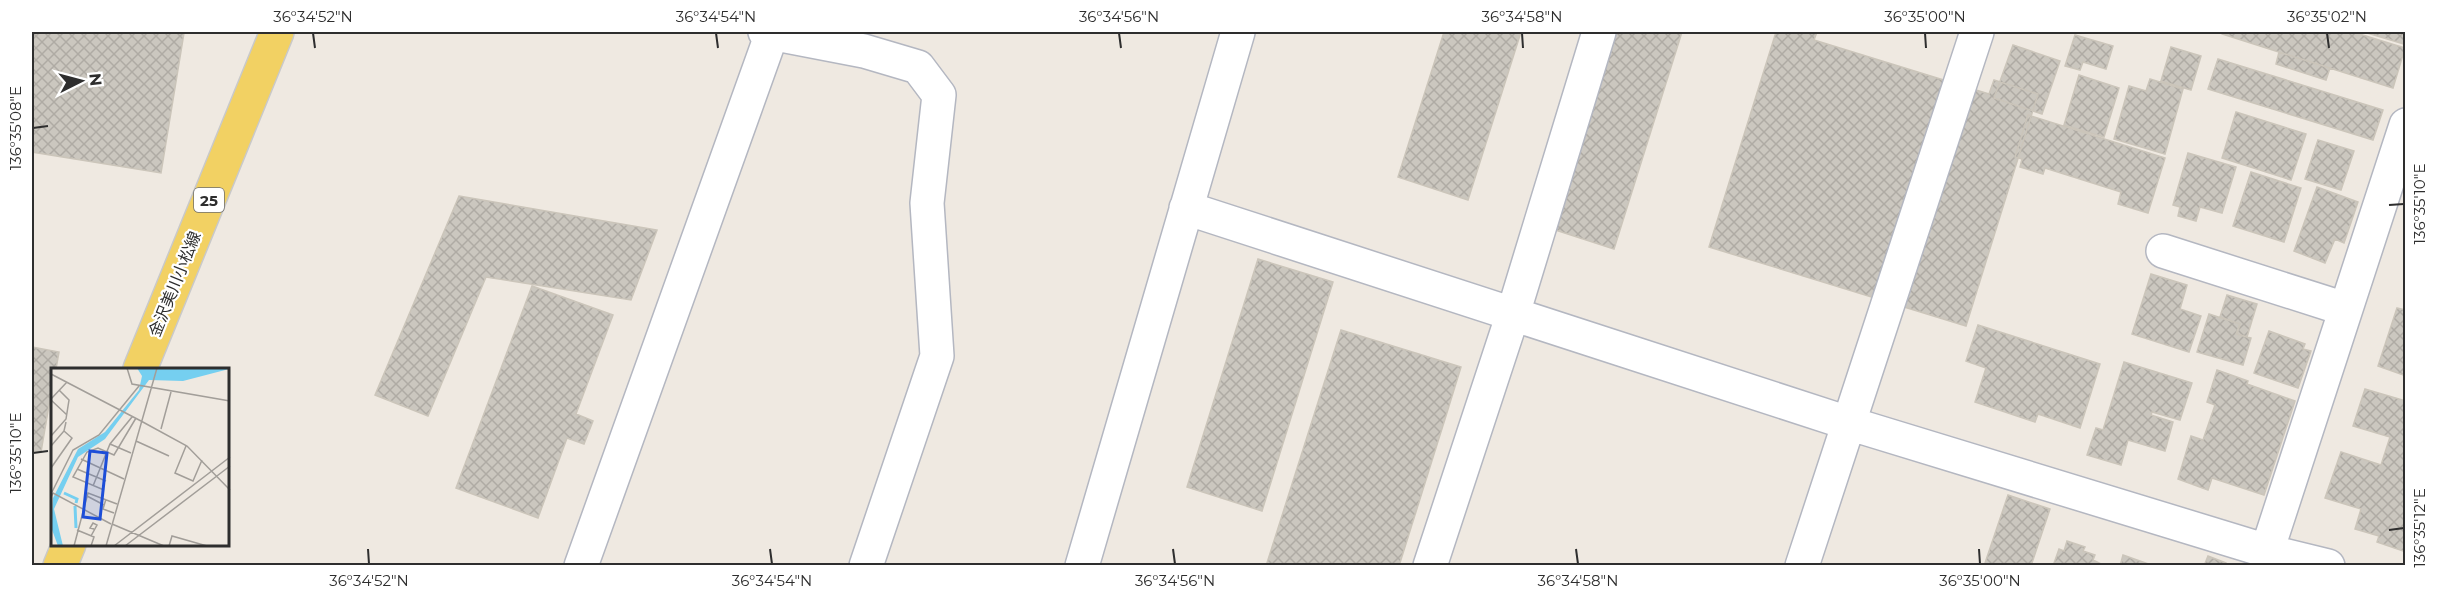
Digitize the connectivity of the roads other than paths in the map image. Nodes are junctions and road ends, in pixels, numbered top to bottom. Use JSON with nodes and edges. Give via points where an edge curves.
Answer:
{"nodes":[{"id":1,"x":277,"y":32,"type":"edge"},
{"id":2,"x":769,"y":32,"type":"edge"},
{"id":3,"x":1238,"y":32,"type":"edge"},
{"id":4,"x":1599,"y":32,"type":"edge"},
{"id":5,"x":1977,"y":32,"type":"edge"},
{"id":6,"x":2406,"y":125,"type":"edge"},
{"id":7,"x":1186,"y":208,"type":"junction"},
{"id":8,"x":2163,"y":251,"type":"dead end"},
{"id":9,"x":2346,"y":309,"type":"junction"},
{"id":10,"x":1513,"y":314,"type":"junction"},
{"id":11,"x":140,"y":368,"type":"edge"},
{"id":12,"x":1848,"y":423,"type":"junction"},
{"id":13,"x":68,"y":546,"type":"edge"},
{"id":14,"x":2266,"y":551,"type":"junction"},
{"id":15,"x":60,"y":566,"type":"edge"},
{"id":16,"x":581,"y":566,"type":"edge"},
{"id":17,"x":866,"y":566,"type":"edge"},
{"id":18,"x":1082,"y":566,"type":"edge"},
{"id":19,"x":1430,"y":566,"type":"edge"},
{"id":20,"x":1802,"y":566,"type":"edge"},
{"id":21,"x":2328,"y":566,"type":"edge"}],
"edges":[{"from":1,"to":11,"type":"main road","name":"金沢美川小松線","number":"25"},
{"from":2,"to":16,"type":"street"},
{"from":2,"to":17,"type":"street","via":[[864,51],[918,67],[939,96],[927,203],[938,356]]},
{"from":3,"to":7,"type":"street"},
{"from":4,"to":10,"type":"street"},
{"from":5,"to":12,"type":"street"},
{"from":6,"to":9,"type":"street"},
{"from":7,"to":10,"type":"street"},
{"from":7,"to":18,"type":"street"},
{"from":8,"to":9,"type":"street"},
{"from":9,"to":14,"type":"street"},
{"from":10,"to":12,"type":"street"},
{"from":10,"to":19,"type":"street"},
{"from":12,"to":14,"type":"street"},
{"from":12,"to":20,"type":"street"},
{"from":13,"to":15,"type":"main road"},
{"from":14,"to":21,"type":"street"}]}
